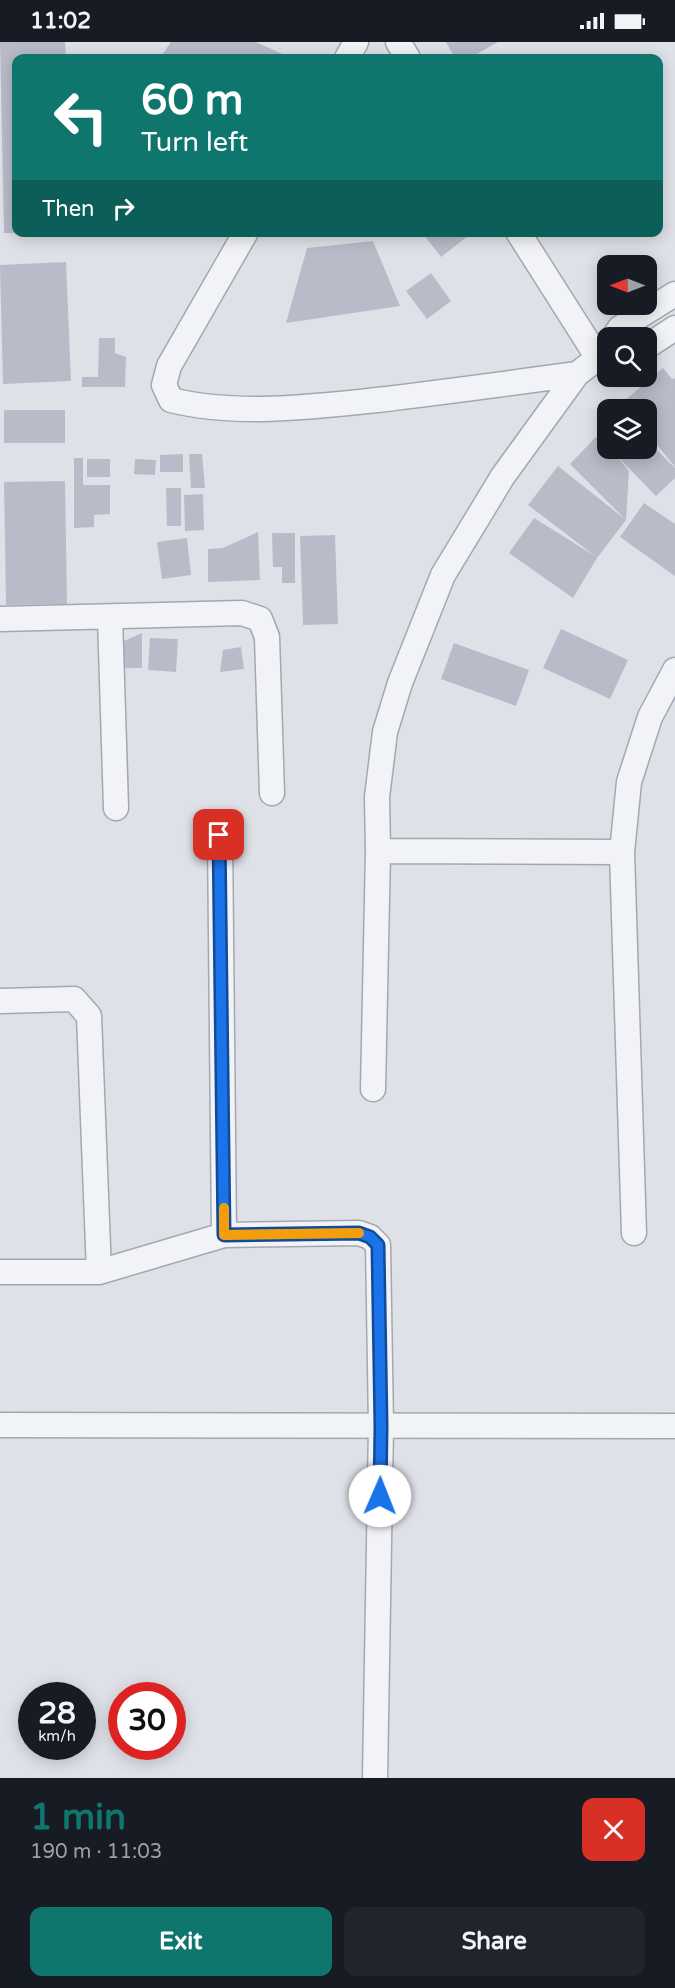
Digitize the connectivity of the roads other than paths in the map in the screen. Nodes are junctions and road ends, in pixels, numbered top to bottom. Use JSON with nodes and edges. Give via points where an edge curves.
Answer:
{"nodes":[{"id":1,"x":243,"y":237,"type":"edge"},
{"id":2,"x":522,"y":237,"type":"edge"},
{"id":3,"x":675,"y":294,"type":"edge"},
{"id":4,"x":622,"y":327,"type":"edge"},
{"id":5,"x":675,"y":328,"type":"edge"},
{"id":6,"x":657,"y":340,"type":"edge"},
{"id":7,"x":597,"y":344,"type":"edge"},
{"id":8,"x":597,"y":359,"type":"edge"},
{"id":9,"x":577,"y":374,"type":"junction"},
{"id":10,"x":110,"y":617,"type":"junction"},
{"id":11,"x":0,"y":619,"type":"edge"},
{"id":12,"x":675,"y":670,"type":"edge"},
{"id":13,"x":272,"y":793,"type":"dead end"},
{"id":14,"x":116,"y":808,"type":"dead end"},
{"id":15,"x":219,"y":835,"type":"dead end"},
{"id":16,"x":378,"y":851,"type":"junction"},
{"id":17,"x":622,"y":852,"type":"junction"},
{"id":18,"x":0,"y":1002,"type":"edge"},
{"id":19,"x":373,"y":1089,"type":"dead end"},
{"id":20,"x":634,"y":1233,"type":"dead end"},
{"id":21,"x":224,"y":1235,"type":"junction"},
{"id":22,"x":0,"y":1272,"type":"edge"},
{"id":23,"x":99,"y":1272,"type":"junction"},
{"id":24,"x":0,"y":1425,"type":"edge"},
{"id":25,"x":381,"y":1426,"type":"junction"},
{"id":26,"x":675,"y":1426,"type":"edge"},
{"id":27,"x":375,"y":1778,"type":"edge"}],
"edges":[{"from":1,"to":9,"type":"street","via":[[170,366],[164,385],[171,400],[193,405],[307,408]]},
{"from":2,"to":7,"type":"street"},
{"from":3,"to":4,"type":"street"},
{"from":5,"to":6,"type":"street"},
{"from":8,"to":9,"type":"street"},
{"from":9,"to":16,"type":"street","via":[[503,476],[443,575],[385,732],[377,797]]},
{"from":10,"to":11,"type":"street"},
{"from":10,"to":13,"type":"street","via":[[242,612],[260,619],[267,637]]},
{"from":10,"to":14,"type":"street"},
{"from":12,"to":17,"type":"street","via":[[650,717],[629,782]]},
{"from":15,"to":21,"type":"street"},
{"from":16,"to":17,"type":"street"},
{"from":16,"to":19,"type":"street"},
{"from":17,"to":20,"type":"street"},
{"from":18,"to":23,"type":"street","via":[[74,999],[89,1016]]},
{"from":21,"to":23,"type":"street"},
{"from":21,"to":25,"type":"street","via":[[359,1233],[378,1245]]},
{"from":22,"to":23,"type":"street"},
{"from":24,"to":25,"type":"street"},
{"from":25,"to":26,"type":"street"},
{"from":25,"to":27,"type":"street"}]}
